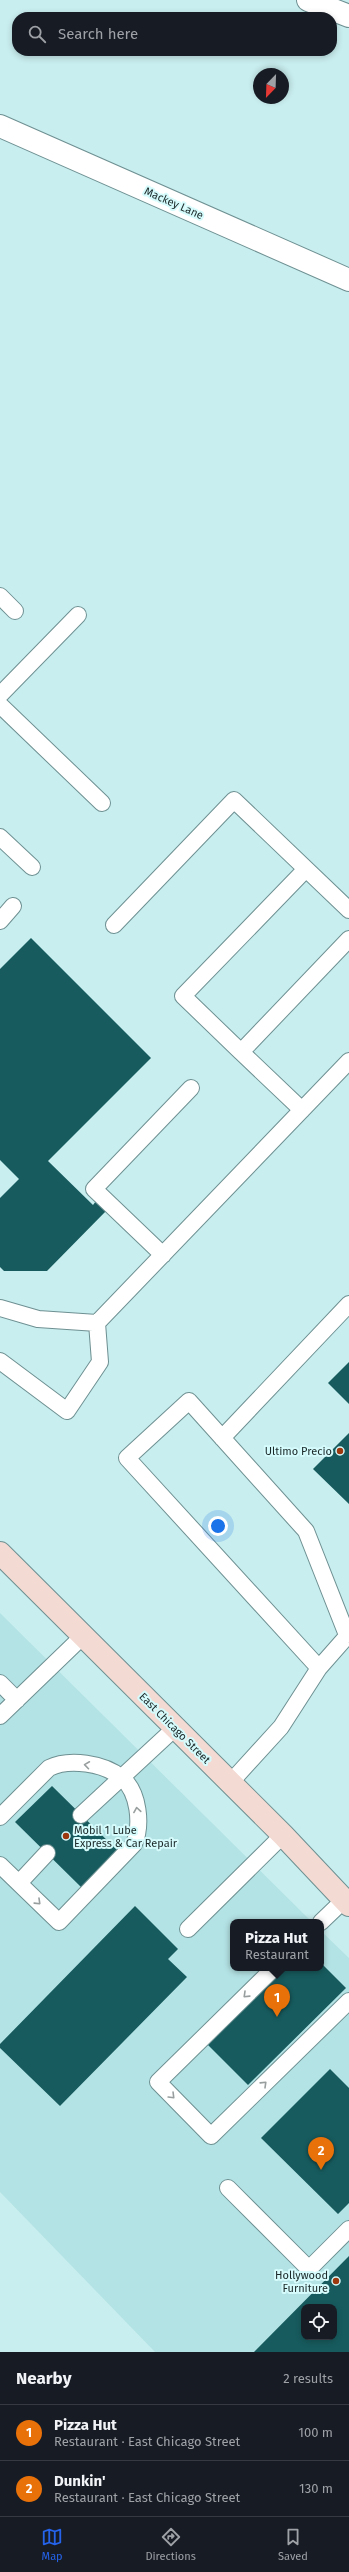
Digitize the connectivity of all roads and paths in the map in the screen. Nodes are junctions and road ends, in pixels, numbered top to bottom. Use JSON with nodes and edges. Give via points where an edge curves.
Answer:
{"nodes":[{"id":1,"x":308,"y":0,"type":"edge"},
{"id":2,"x":349,"y":16,"type":"edge"},
{"id":3,"x":0,"y":126,"type":"edge"},
{"id":4,"x":349,"y":280,"type":"edge"},
{"id":5,"x":0,"y":596,"type":"edge"},
{"id":6,"x":15,"y":611,"type":"dead end"},
{"id":7,"x":78,"y":615,"type":"dead end"},
{"id":8,"x":0,"y":695,"type":"edge"},
{"id":9,"x":0,"y":705,"type":"edge"},
{"id":10,"x":102,"y":803,"type":"dead end"},
{"id":11,"x":0,"y":837,"type":"edge"},
{"id":12,"x":32,"y":867,"type":"dead end"},
{"id":13,"x":306,"y":869,"type":"junction"},
{"id":14,"x":14,"y":906,"type":"dead end"},
{"id":15,"x":349,"y":910,"type":"edge"},
{"id":16,"x":0,"y":921,"type":"edge"},
{"id":17,"x":114,"y":925,"type":"dead end"},
{"id":18,"x":349,"y":939,"type":"edge"},
{"id":19,"x":241,"y":1052,"type":"junction"},
{"id":20,"x":349,"y":1061,"type":"edge"},
{"id":21,"x":191,"y":1088,"type":"dead end"},
{"id":22,"x":302,"y":1110,"type":"junction"},
{"id":23,"x":163,"y":1255,"type":"junction"},
{"id":24,"x":349,"y":1304,"type":"edge"},
{"id":25,"x":0,"y":1308,"type":"edge"},
{"id":26,"x":97,"y":1323,"type":"junction"},
{"id":27,"x":0,"y":1361,"type":"edge"},
{"id":28,"x":222,"y":1438,"type":"junction"},
{"id":29,"x":0,"y":1553,"type":"edge"},
{"id":30,"x":348,"y":1634,"type":"edge"},
{"id":31,"x":84,"y":1636,"type":"junction"},
{"id":32,"x":319,"y":1668,"type":"junction"},
{"id":33,"x":0,"y":1683,"type":"edge"},
{"id":34,"x":17,"y":1700,"type":"junction"},
{"id":35,"x":0,"y":1716,"type":"edge"},
{"id":36,"x":175,"y":1728,"type":"junction"},
{"id":37,"x":123,"y":1778,"type":"junction"},
{"id":38,"x":230,"y":1783,"type":"junction"},
{"id":39,"x":81,"y":1814,"type":"dead end"},
{"id":40,"x":0,"y":1817,"type":"edge"},
{"id":41,"x":283,"y":1835,"type":"junction"},
{"id":42,"x":47,"y":1853,"type":"dead end"},
{"id":43,"x":0,"y":1866,"type":"edge"},
{"id":44,"x":19,"y":1883,"type":"junction"},
{"id":45,"x":347,"y":1902,"type":"edge"},
{"id":46,"x":324,"y":1920,"type":"edge"},
{"id":47,"x":188,"y":1929,"type":"dead end"},
{"id":48,"x":271,"y":1971,"type":"edge"},
{"id":49,"x":349,"y":2001,"type":"edge"},
{"id":50,"x":228,"y":2188,"type":"dead end"},
{"id":51,"x":349,"y":2229,"type":"edge"}],
"edges":[{"from":1,"to":2,"type":"street"},
{"from":3,"to":4,"type":"street","name":"Mackey Lane"},
{"from":5,"to":6,"type":"lane"},
{"from":7,"to":8,"type":"lane"},
{"from":9,"to":10,"type":"lane"},
{"from":11,"to":12,"type":"lane"},
{"from":13,"to":15,"type":"lane"},
{"from":13,"to":17,"type":"lane","via":[[234,800]]},
{"from":13,"to":19,"type":"lane","via":[[183,996]]},
{"from":14,"to":16,"type":"lane"},
{"from":18,"to":19,"type":"lane"},
{"from":19,"to":22,"type":"lane"},
{"from":20,"to":22,"type":"lane"},
{"from":21,"to":23,"type":"lane","via":[[94,1189]]},
{"from":22,"to":23,"type":"lane"},
{"from":23,"to":26,"type":"lane"},
{"from":24,"to":28,"type":"lane"},
{"from":25,"to":26,"type":"lane","via":[[38,1319]]},
{"from":26,"to":27,"type":"lane","via":[[100,1362],[67,1411]]},
{"from":28,"to":30,"type":"lane","via":[[306,1531]]},
{"from":28,"to":32,"type":"lane","via":[[189,1401],[127,1458]]},
{"from":29,"to":31,"type":"main road","name":"East Chicago Street"},
{"from":30,"to":32,"type":"lane"},
{"from":31,"to":34,"type":"lane"},
{"from":31,"to":36,"type":"main road","name":"East Chicago Street"},
{"from":32,"to":38,"type":"lane","via":[[281,1727]]},
{"from":33,"to":34,"type":"lane"},
{"from":34,"to":35,"type":"lane"},
{"from":36,"to":37,"type":"lane"},
{"from":36,"to":38,"type":"main road","name":"East Chicago Street"},
{"from":37,"to":39,"type":"lane"},
{"from":37,"to":40,"type":"lane","one_way":true,"via":[[107,1769],[92,1765],[58,1764],[42,1774]]},
{"from":44,"to":37,"type":"lane","one_way":true,"via":[[59,1922],[134,1844],[139,1827],[137,1808]]},
{"from":38,"to":41,"type":"main road","name":"East Chicago Street"},
{"from":41,"to":45,"type":"main road","name":"East Chicago Street"},
{"from":41,"to":47,"type":"lane"},
{"from":42,"to":44,"type":"lane"},
{"from":43,"to":44,"type":"lane"},
{"from":45,"to":46,"type":"lane"},
{"from":48,"to":49,"type":"lane","one_way":true,"via":[[158,2082],[211,2136]]},
{"from":50,"to":51,"type":"lane","via":[[309,2269]]}]}
